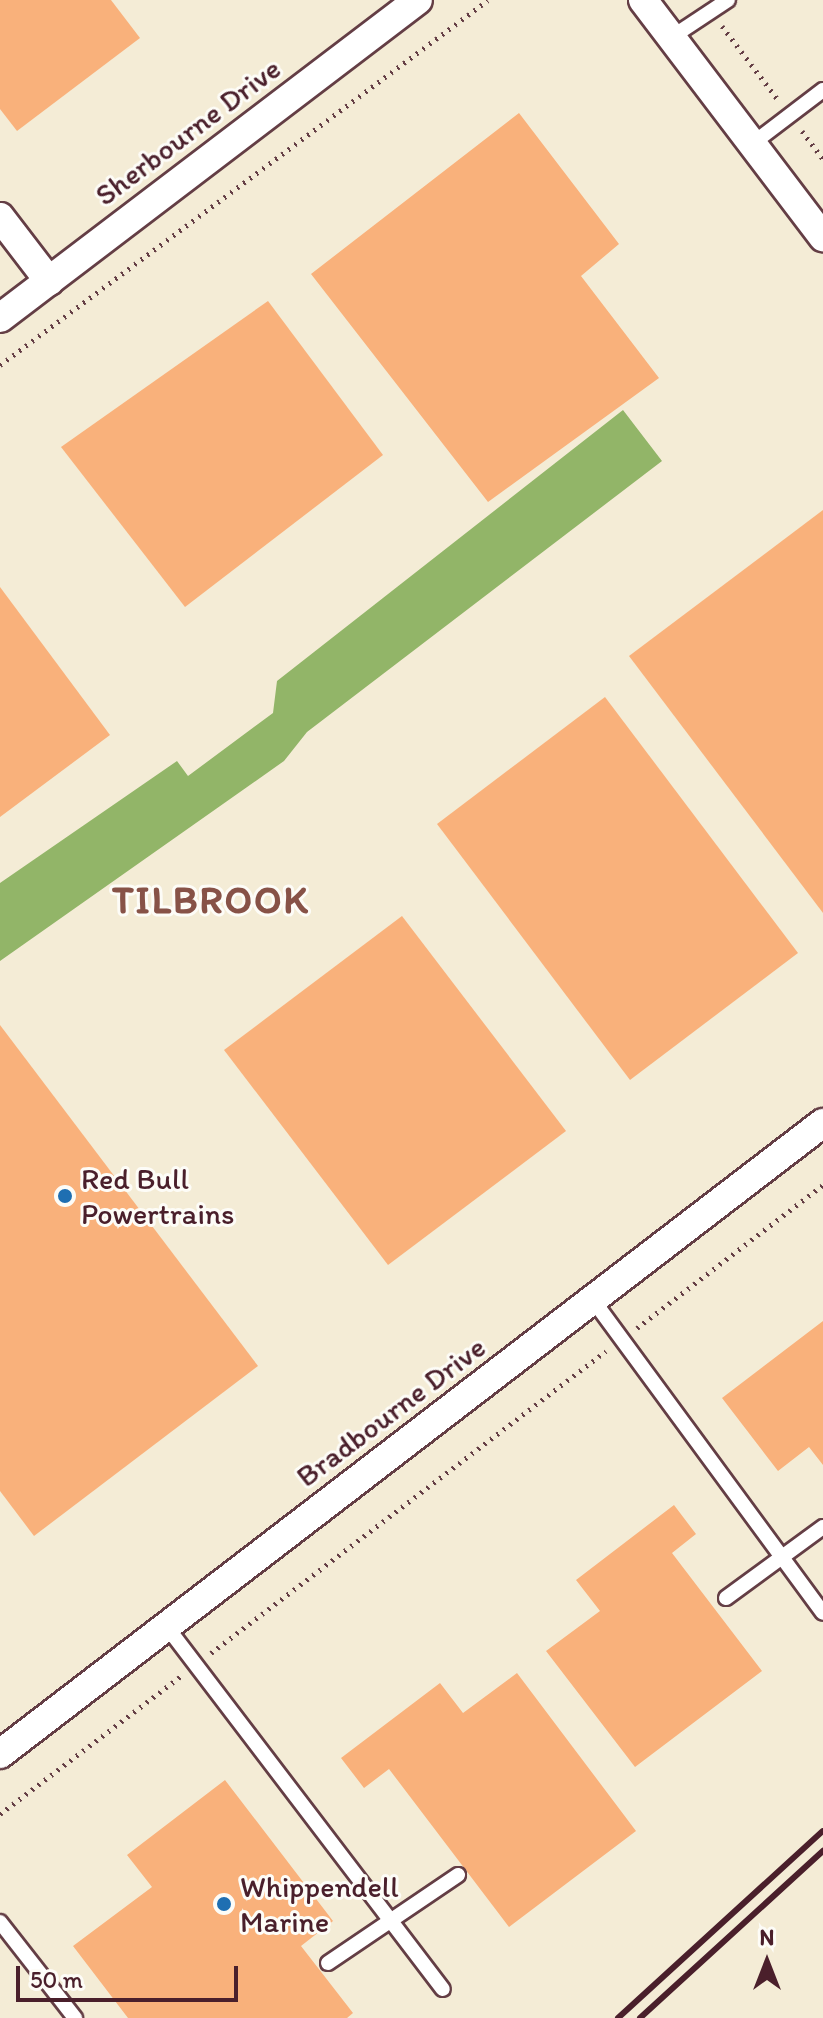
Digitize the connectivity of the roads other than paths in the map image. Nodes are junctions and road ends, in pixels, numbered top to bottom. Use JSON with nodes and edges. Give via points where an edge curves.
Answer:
{"nodes":[{"id":1,"x":418,"y":0,"type":"edge"},
{"id":2,"x":643,"y":0,"type":"edge"},
{"id":3,"x":728,"y":0,"type":"edge"},
{"id":4,"x":672,"y":37,"type":"junction"},
{"id":5,"x":823,"y":90,"type":"edge"},
{"id":6,"x":752,"y":144,"type":"junction"},
{"id":7,"x":0,"y":217,"type":"edge"},
{"id":8,"x":823,"y":237,"type":"edge"},
{"id":9,"x":49,"y":281,"type":"junction"},
{"id":10,"x":0,"y":318,"type":"edge"},
{"id":11,"x":823,"y":1123,"type":"edge"},
{"id":12,"x":593,"y":1300,"type":"junction"},
{"id":13,"x":823,"y":1527,"type":"edge"},
{"id":14,"x":782,"y":1557,"type":"junction"},
{"id":15,"x":726,"y":1598,"type":"dead end"},
{"id":16,"x":823,"y":1613,"type":"edge"},
{"id":17,"x":167,"y":1627,"type":"junction"},
{"id":18,"x":0,"y":1754,"type":"edge"},
{"id":19,"x":458,"y":1875,"type":"dead end"},
{"id":20,"x":390,"y":1921,"type":"junction"},
{"id":21,"x":0,"y":1922,"type":"edge"},
{"id":22,"x":328,"y":1963,"type":"dead end"},
{"id":23,"x":443,"y":1989,"type":"dead end"},
{"id":24,"x":75,"y":2018,"type":"edge"}],
"edges":[{"from":1,"to":9,"type":"street","name":"Sherbourne Drive"},
{"from":2,"to":4,"type":"street"},
{"from":3,"to":4,"type":"lane"},
{"from":4,"to":6,"type":"street"},
{"from":5,"to":6,"type":"lane"},
{"from":6,"to":8,"type":"street"},
{"from":7,"to":9,"type":"street"},
{"from":9,"to":10,"type":"street","name":"Sherbourne Drive"},
{"from":11,"to":12,"type":"street","name":"Bradbourne Drive"},
{"from":12,"to":14,"type":"lane"},
{"from":12,"to":17,"type":"street","name":"Bradbourne Drive"},
{"from":13,"to":14,"type":"lane"},
{"from":14,"to":15,"type":"lane"},
{"from":14,"to":16,"type":"lane"},
{"from":17,"to":18,"type":"street","name":"Bradbourne Drive"},
{"from":17,"to":20,"type":"lane"},
{"from":19,"to":20,"type":"lane"},
{"from":20,"to":22,"type":"lane"},
{"from":20,"to":23,"type":"lane"},
{"from":21,"to":24,"type":"lane"}]}
